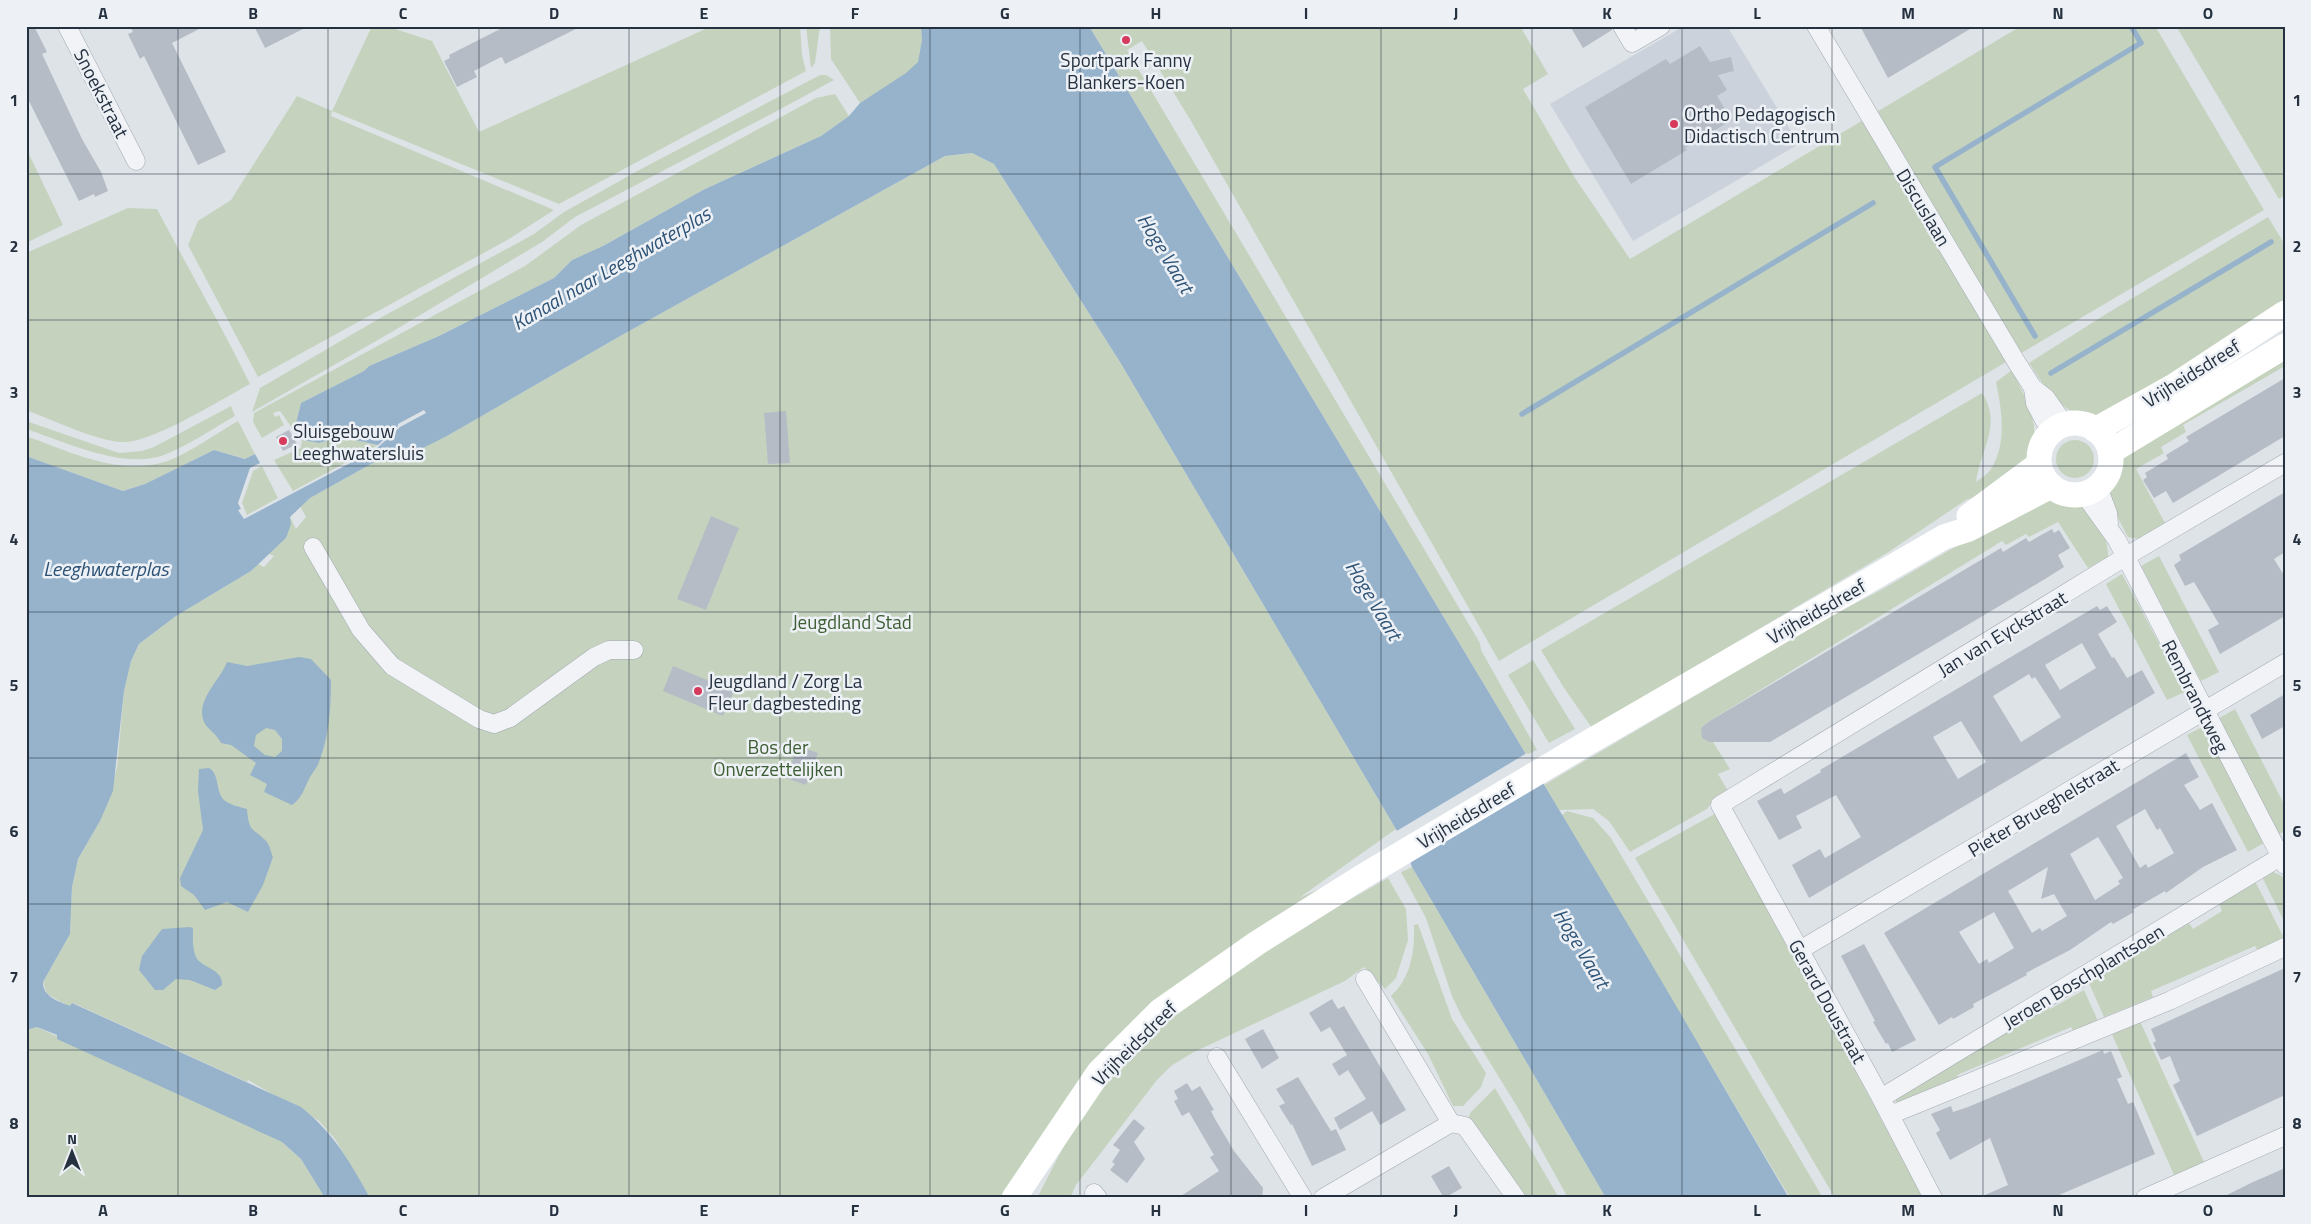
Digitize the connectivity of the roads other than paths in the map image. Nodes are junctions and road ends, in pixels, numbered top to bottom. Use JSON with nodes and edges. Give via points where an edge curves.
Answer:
{"nodes":[{"id":1,"x":67,"y":26,"type":"edge"},
{"id":2,"x":1622,"y":26,"type":"edge"},
{"id":3,"x":1662,"y":26,"type":"edge"},
{"id":4,"x":1816,"y":26,"type":"edge"},
{"id":5,"x":136,"y":161,"type":"dead end"},
{"id":6,"x":2285,"y":312,"type":"edge"},
{"id":7,"x":2285,"y":346,"type":"edge"},
{"id":8,"x":2058,"y":429,"type":"junction"},
{"id":9,"x":2095,"y":430,"type":"junction"},
{"id":10,"x":2110,"y":452,"type":"junction"},
{"id":11,"x":2039,"y":464,"type":"junction"},
{"id":12,"x":2285,"y":464,"type":"edge"},
{"id":13,"x":2051,"y":486,"type":"junction"},
{"id":14,"x":2091,"y":490,"type":"junction"},
{"id":15,"x":1944,"y":537,"type":"junction"},
{"id":16,"x":313,"y":547,"type":"dead end"},
{"id":17,"x":2125,"y":558,"type":"junction"},
{"id":18,"x":634,"y":650,"type":"dead end"},
{"id":19,"x":2285,"y":664,"type":"edge"},
{"id":20,"x":2204,"y":712,"type":"junction"},
{"id":21,"x":1720,"y":805,"type":"joint"},
{"id":22,"x":2283,"y":858,"type":"edge"},
{"id":23,"x":2285,"y":947,"type":"edge"},
{"id":24,"x":1800,"y":950,"type":"junction"},
{"id":25,"x":1365,"y":979,"type":"dead end"},
{"id":26,"x":1217,"y":1057,"type":"dead end"},
{"id":27,"x":1881,"y":1098,"type":"junction"},
{"id":28,"x":1890,"y":1115,"type":"junction"},
{"id":29,"x":1451,"y":1123,"type":"junction"},
{"id":30,"x":2285,"y":1136,"type":"edge"},
{"id":31,"x":1041,"y":1157,"type":"junction"},
{"id":32,"x":1014,"y":1198,"type":"edge"},
{"id":33,"x":1025,"y":1198,"type":"edge"},
{"id":34,"x":1303,"y":1198,"type":"edge"},
{"id":35,"x":1323,"y":1198,"type":"edge"},
{"id":36,"x":1516,"y":1198,"type":"edge"},
{"id":37,"x":1933,"y":1198,"type":"edge"},
{"id":38,"x":2145,"y":1198,"type":"edge"}],
"edges":[{"from":1,"to":5,"type":"street","name":"Snoekstraat"},
{"from":2,"to":3,"type":"street","via":[[1632,43]]},
{"from":4,"to":8,"type":"street","name":"Discuslaan","via":[[2033,388],[2046,398]]},
{"from":6,"to":9,"type":"main road","name":"Vrijheidsdreef","via":[[2174,386]]},
{"from":7,"to":10,"type":"main road","name":"Vrijheidsdreef"},
{"from":8,"to":9,"type":"main road","via":[[2086,425]]},
{"from":8,"to":11,"type":"main road","via":[[2042,447]]},
{"from":9,"to":10,"type":"main road"},
{"from":10,"to":14,"type":"main road","via":[[2108,471]]},
{"from":11,"to":13,"type":"main road"},
{"from":11,"to":15,"type":"main road","name":"Vrijheidsdreef"},
{"from":12,"to":17,"type":"street","name":"Jan van Eyckstraat"},
{"from":13,"to":14,"type":"main road","via":[[2067,494]]},
{"from":13,"to":15,"type":"main road","name":"Vrijheidsdreef","via":[[1969,529]]},
{"from":14,"to":17,"type":"street","name":"Rembrandtweg","via":[[2099,517],[2109,526]]},
{"from":15,"to":31,"type":"main road","name":"Vrijheidsdreef","via":[[1584,745],[1360,878],[1257,944],[1160,1011],[1100,1072]]},
{"from":16,"to":18,"type":"street","via":[[361,630],[392,666],[479,719],[494,724],[510,718],[594,657],[610,650]]},
{"from":17,"to":20,"type":"street","name":"Rembrandtweg"},
{"from":17,"to":21,"type":"street","name":"Jan van Eyckstraat"},
{"from":19,"to":20,"type":"street","name":"Pieter Brueghelstraat"},
{"from":20,"to":22,"type":"street","name":"Rembrandtweg"},
{"from":20,"to":24,"type":"street","name":"Pieter Brueghelstraat"},
{"from":21,"to":24,"type":"street","name":"Gerard Doustraat"},
{"from":22,"to":27,"type":"street","name":"Jeroen Boschplantsoen"},
{"from":23,"to":28,"type":"street","via":[[2170,1001]]},
{"from":24,"to":27,"type":"street","name":"Gerard Doustraat"},
{"from":25,"to":29,"type":"street"},
{"from":26,"to":34,"type":"street"},
{"from":27,"to":28,"type":"street","name":"Gerard Doustraat"},
{"from":28,"to":37,"type":"street","name":"Gerard Doustraat"},
{"from":29,"to":35,"type":"street"},
{"from":29,"to":36,"type":"street","via":[[1465,1126]]},
{"from":30,"to":38,"type":"street"},
{"from":31,"to":32,"type":"main road","name":"Vrijheidsdreef"},
{"from":31,"to":33,"type":"main road","name":"Vrijheidsdreef"}]}
